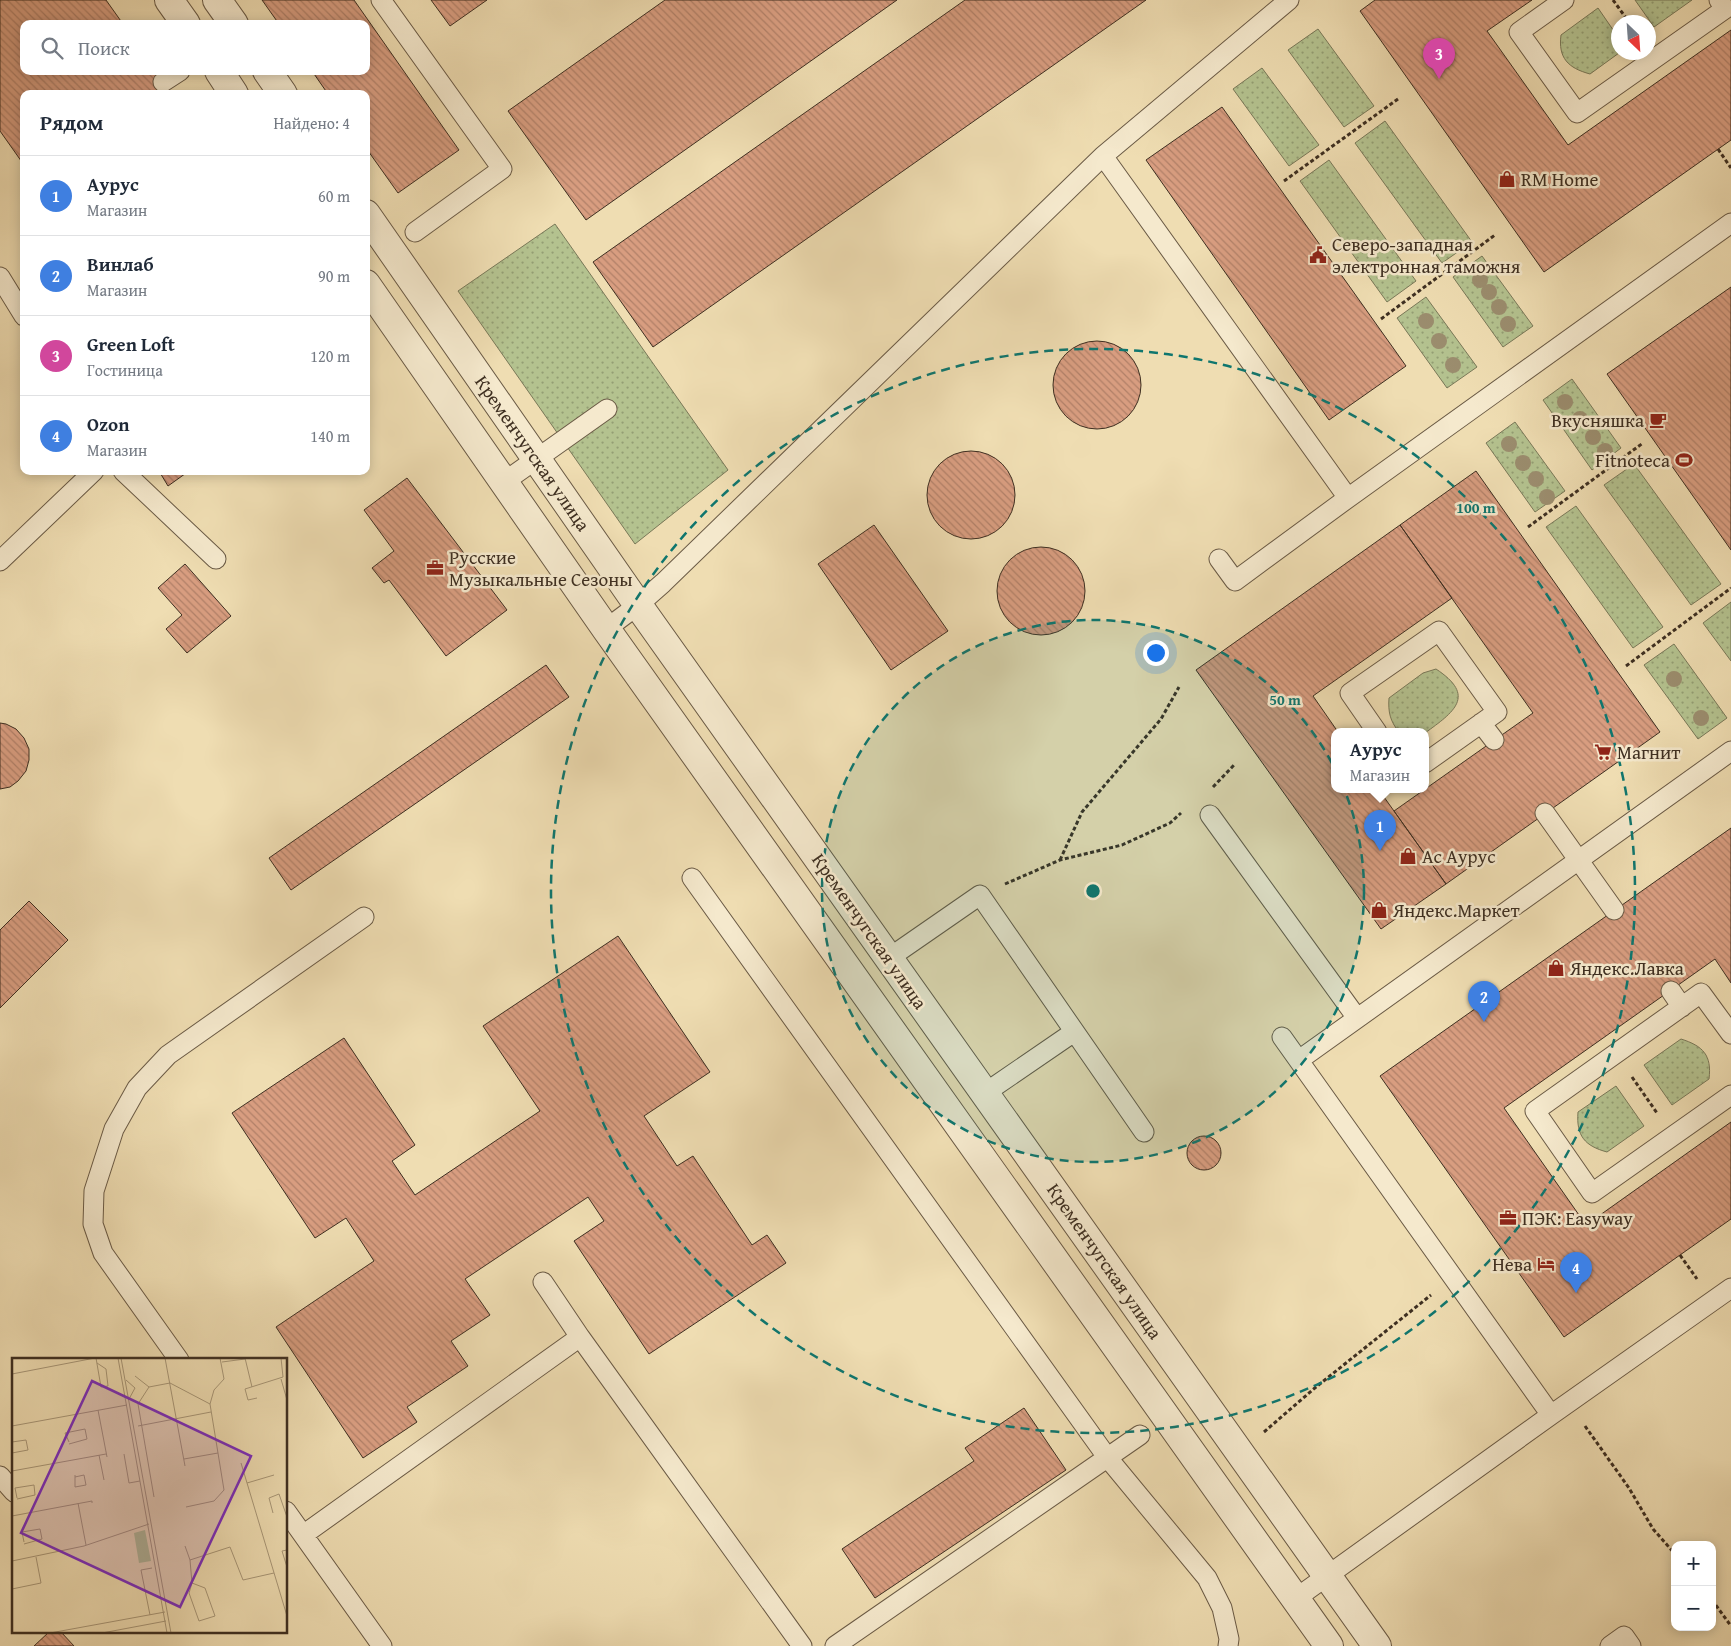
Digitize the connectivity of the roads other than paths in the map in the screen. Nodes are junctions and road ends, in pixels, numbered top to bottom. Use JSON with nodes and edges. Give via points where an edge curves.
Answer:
{"nodes":[{"id":1,"x":169,"y":0,"type":"edge"},
{"id":2,"x":218,"y":0,"type":"edge"},
{"id":3,"x":380,"y":0,"type":"edge"},
{"id":4,"x":1290,"y":0,"type":"edge"},
{"id":5,"x":1564,"y":0,"type":"edge"},
{"id":6,"x":1718,"y":0,"type":"edge"},
{"id":7,"x":183,"y":20,"type":"edge"},
{"id":8,"x":231,"y":20,"type":"edge"},
{"id":9,"x":174,"y":75,"type":"edge"},
{"id":10,"x":221,"y":75,"type":"edge"},
{"id":11,"x":270,"y":75,"type":"edge"},
{"id":12,"x":163,"y":82,"type":"dead end"},
{"id":13,"x":231,"y":90,"type":"edge"},
{"id":14,"x":280,"y":90,"type":"edge"},
{"id":15,"x":1102,"y":156,"type":"junction"},
{"id":16,"x":370,"y":220,"type":"edge"},
{"id":17,"x":1731,"y":223,"type":"edge"},
{"id":18,"x":414,"y":232,"type":"dead end"},
{"id":19,"x":0,"y":277,"type":"edge"},
{"id":20,"x":370,"y":290,"type":"edge"},
{"id":21,"x":20,"y":310,"type":"edge"},
{"id":22,"x":607,"y":409,"type":"dead end"},
{"id":23,"x":537,"y":459,"type":"junction"},
{"id":24,"x":90,"y":475,"type":"edge"},
{"id":25,"x":127,"y":475,"type":"edge"},
{"id":26,"x":504,"y":482,"type":"junction"},
{"id":27,"x":1348,"y":498,"type":"junction"},
{"id":28,"x":216,"y":559,"type":"dead end"},
{"id":29,"x":1219,"y":559,"type":"dead end"},
{"id":30,"x":0,"y":561,"type":"edge"},
{"id":31,"x":638,"y":606,"type":"junction"},
{"id":32,"x":606,"y":629,"type":"junction"},
{"id":33,"x":1481,"y":723,"type":"junction"},
{"id":34,"x":1374,"y":728,"type":"edge"},
{"id":35,"x":1494,"y":740,"type":"dead end"},
{"id":36,"x":1731,"y":751,"type":"edge"},
{"id":37,"x":1429,"y":760,"type":"edge"},
{"id":38,"x":1545,"y":813,"type":"dead end"},
{"id":39,"x":1210,"y":815,"type":"dead end"},
{"id":40,"x":1578,"y":859,"type":"junction"},
{"id":41,"x":692,"y":878,"type":"dead end"},
{"id":42,"x":1614,"y":910,"type":"dead end"},
{"id":43,"x":364,"y":918,"type":"dead end"},
{"id":44,"x":889,"y":958,"type":"junction"},
{"id":45,"x":1671,"y":990,"type":"dead end"},
{"id":46,"x":1682,"y":1007,"type":"junction"},
{"id":47,"x":1357,"y":1018,"type":"junction"},
{"id":48,"x":1074,"y":1032,"type":"junction"},
{"id":49,"x":1731,"y":1034,"type":"edge"},
{"id":50,"x":1282,"y":1037,"type":"dead end"},
{"id":51,"x":1298,"y":1060,"type":"junction"},
{"id":52,"x":985,"y":1093,"type":"junction"},
{"id":53,"x":1731,"y":1095,"type":"edge"},
{"id":54,"x":1144,"y":1132,"type":"dead end"},
{"id":55,"x":543,"y":1282,"type":"dead end"},
{"id":56,"x":1731,"y":1288,"type":"edge"},
{"id":57,"x":580,"y":1337,"type":"junction"},
{"id":58,"x":178,"y":1358,"type":"edge"},
{"id":59,"x":1551,"y":1415,"type":"junction"},
{"id":60,"x":1140,"y":1434,"type":"dead end"},
{"id":61,"x":1106,"y":1458,"type":"junction"},
{"id":62,"x":0,"y":1476,"type":"edge"},
{"id":63,"x":12,"y":1490,"type":"edge"},
{"id":64,"x":288,"y":1514,"type":"edge"},
{"id":65,"x":303,"y":1535,"type":"junction"},
{"id":66,"x":1328,"y":1575,"type":"junction"},
{"id":67,"x":1295,"y":1599,"type":"junction"},
{"id":68,"x":1325,"y":1643,"type":"edge"},
{"id":69,"x":382,"y":1646,"type":"edge"},
{"id":70,"x":802,"y":1646,"type":"edge"},
{"id":71,"x":835,"y":1646,"type":"edge"},
{"id":72,"x":1228,"y":1646,"type":"edge"},
{"id":73,"x":1377,"y":1646,"type":"edge"},
{"id":74,"x":1610,"y":1646,"type":"edge"},
{"id":75,"x":1631,"y":1646,"type":"edge"}],
"edges":[{"from":1,"to":7,"type":"street"},
{"from":2,"to":8,"type":"street"},
{"from":3,"to":18,"type":"lane","via":[[502,169]]},
{"from":4,"to":15,"type":"lane"},
{"from":5,"to":6,"type":"lane","via":[[1519,32],[1577,113],[1725,9]]},
{"from":9,"to":12,"type":"lane"},
{"from":10,"to":13,"type":"street"},
{"from":11,"to":14,"type":"street"},
{"from":15,"to":27,"type":"lane"},
{"from":15,"to":31,"type":"lane"},
{"from":16,"to":23,"type":"street","name":"Кременчугская улица"},
{"from":17,"to":27,"type":"lane"},
{"from":19,"to":21,"type":"lane"},
{"from":20,"to":26,"type":"street","name":"Кременчугская улица"},
{"from":22,"to":23,"type":"lane"},
{"from":23,"to":26,"type":"lane"},
{"from":23,"to":31,"type":"street","name":"Кременчугская улица"},
{"from":24,"to":30,"type":"lane"},
{"from":25,"to":28,"type":"lane"},
{"from":26,"to":32,"type":"street","name":"Кременчугская улица"},
{"from":27,"to":29,"type":"lane","via":[[1235,581]]},
{"from":31,"to":32,"type":"lane"},
{"from":31,"to":44,"type":"street","name":"Кременчугская улица"},
{"from":32,"to":67,"type":"street","name":"Кременчугская улица"},
{"from":33,"to":34,"type":"lane","via":[[1497,712],[1439,630],[1350,694]]},
{"from":33,"to":35,"type":"lane"},
{"from":33,"to":37,"type":"lane"},
{"from":36,"to":40,"type":"lane"},
{"from":38,"to":40,"type":"lane"},
{"from":39,"to":47,"type":"lane"},
{"from":40,"to":42,"type":"lane"},
{"from":40,"to":47,"type":"lane"},
{"from":41,"to":61,"type":"lane"},
{"from":43,"to":58,"type":"lane","via":[[168,1055],[137,1088],[114,1129],[94,1191],[93,1224],[103,1253]]},
{"from":44,"to":48,"type":"lane","via":[[980,894]]},
{"from":44,"to":52,"type":"street","name":"Кременчугская улица"},
{"from":45,"to":46,"type":"lane"},
{"from":46,"to":49,"type":"lane","via":[[1702,993]]},
{"from":46,"to":53,"type":"lane","via":[[1535,1111],[1592,1193]]},
{"from":47,"to":51,"type":"lane"},
{"from":48,"to":52,"type":"lane"},
{"from":48,"to":54,"type":"lane"},
{"from":50,"to":51,"type":"lane"},
{"from":51,"to":59,"type":"lane"},
{"from":52,"to":66,"type":"street","name":"Кременчугская улица"},
{"from":55,"to":57,"type":"lane"},
{"from":56,"to":59,"type":"lane"},
{"from":57,"to":65,"type":"lane"},
{"from":57,"to":70,"type":"lane"},
{"from":59,"to":66,"type":"lane"},
{"from":60,"to":61,"type":"lane"},
{"from":61,"to":71,"type":"lane"},
{"from":61,"to":72,"type":"lane","via":[[1207,1578],[1222,1608]]},
{"from":62,"to":63,"type":"lane"},
{"from":64,"to":65,"type":"lane"},
{"from":65,"to":69,"type":"lane"},
{"from":66,"to":67,"type":"lane"},
{"from":66,"to":73,"type":"street","name":"Кременчугская улица"},
{"from":67,"to":68,"type":"street","name":"Кременчугская улица"},
{"from":74,"to":75,"type":"lane","via":[[1624,1636]]}]}
